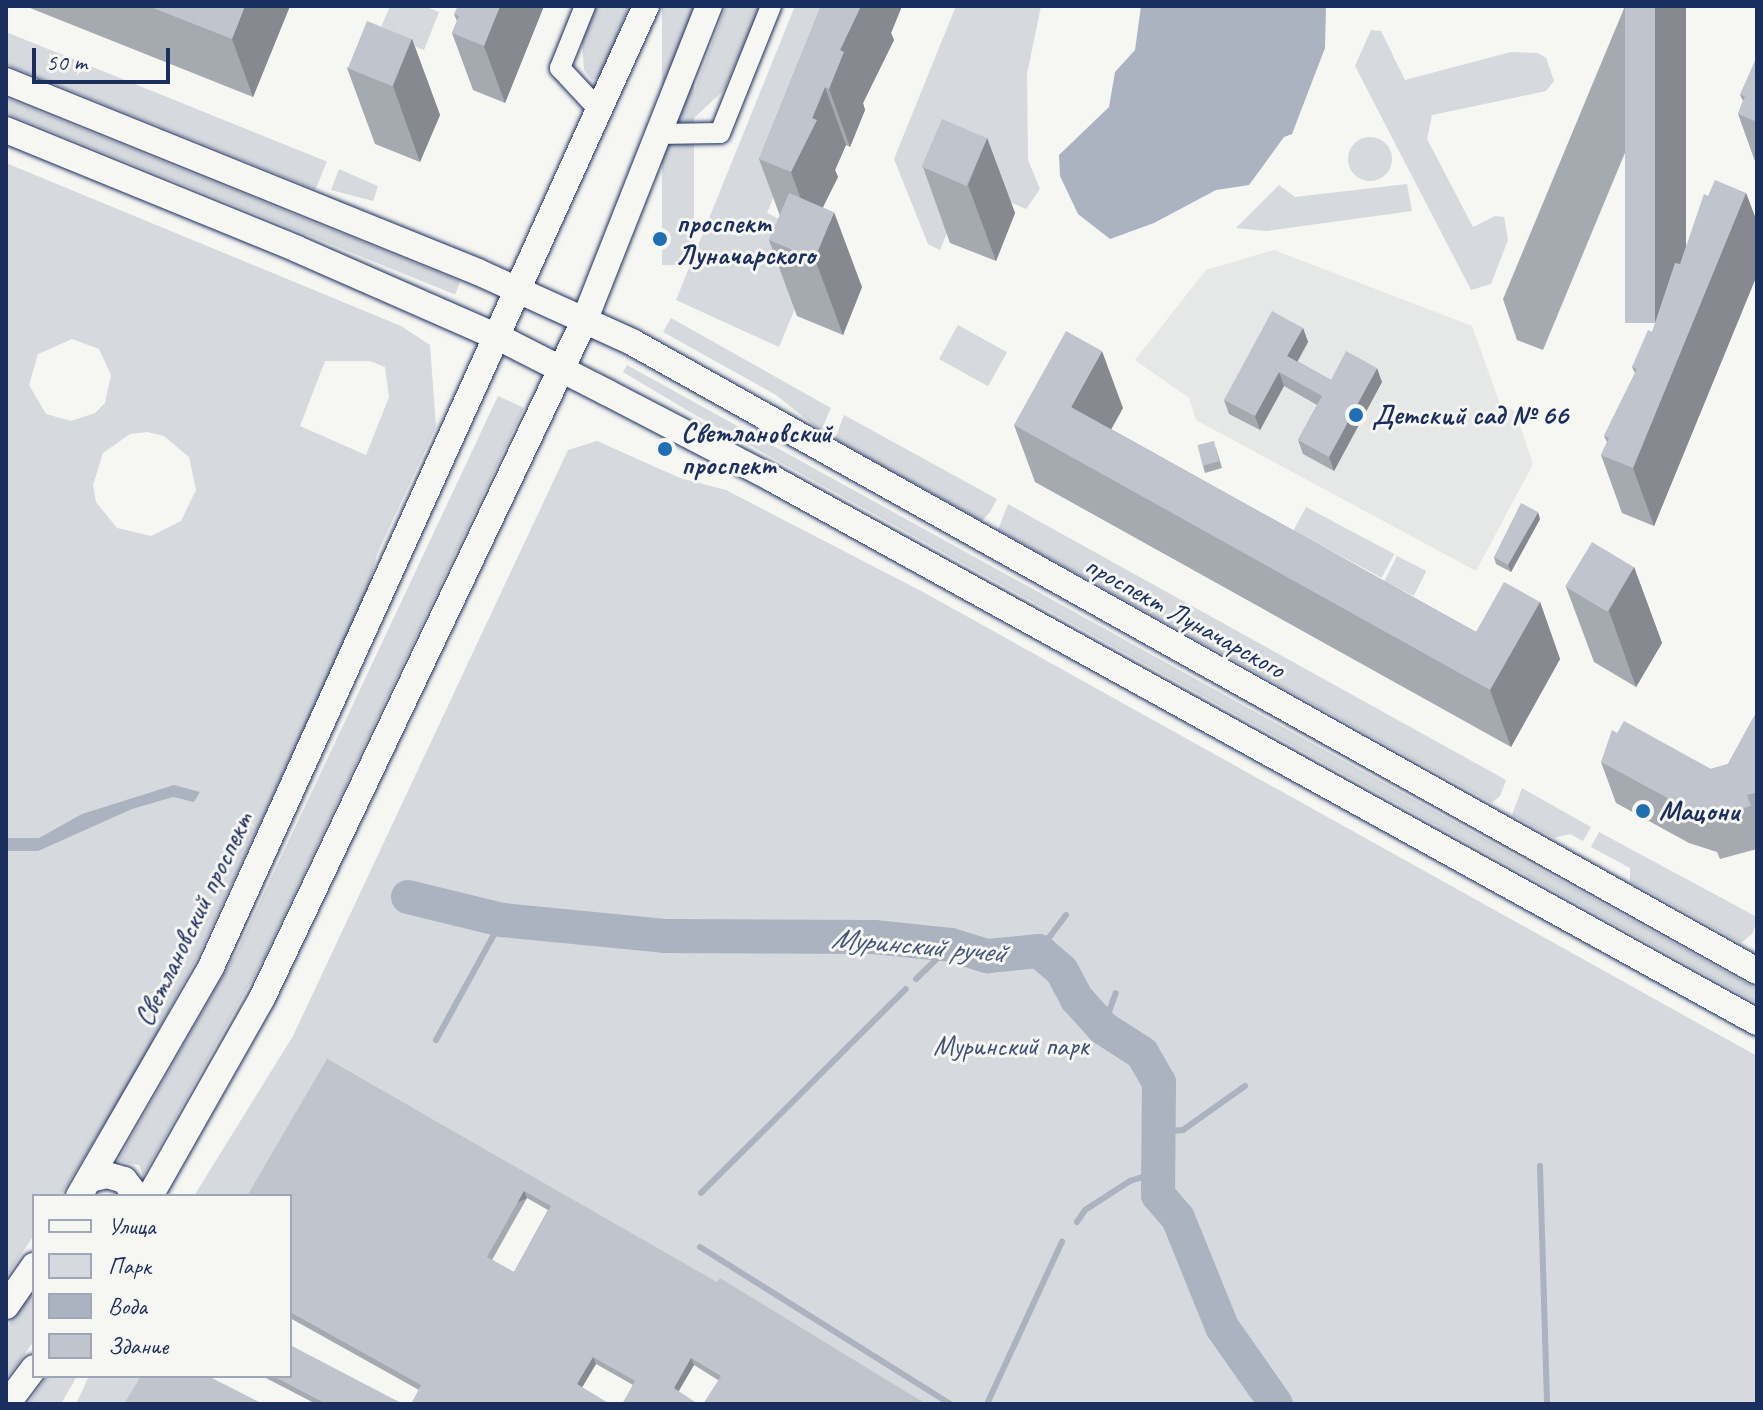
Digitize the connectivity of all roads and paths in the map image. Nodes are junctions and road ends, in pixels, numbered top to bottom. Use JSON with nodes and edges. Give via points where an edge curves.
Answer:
{"nodes":[{"id":1,"x":585,"y":6,"type":"edge"},
{"id":2,"x":646,"y":6,"type":"edge"},
{"id":3,"x":709,"y":6,"type":"edge"},
{"id":4,"x":771,"y":6,"type":"edge"},
{"id":5,"x":6,"y":81,"type":"edge"},
{"id":6,"x":601,"y":112,"type":"junction"},
{"id":7,"x":6,"y":130,"type":"edge"},
{"id":8,"x":658,"y":134,"type":"junction"},
{"id":9,"x":522,"y":290,"type":"junction"},
{"id":10,"x":585,"y":319,"type":"junction"},
{"id":11,"x":500,"y":338,"type":"junction"},
{"id":12,"x":561,"y":369,"type":"junction"},
{"id":13,"x":1757,"y":971,"type":"edge"},
{"id":14,"x":1757,"y":1022,"type":"edge"},
{"id":15,"x":84,"y":1187,"type":"edge"},
{"id":16,"x":135,"y":1194,"type":"edge"},
{"id":17,"x":151,"y":1194,"type":"edge"},
{"id":18,"x":32,"y":1269,"type":"edge"},
{"id":19,"x":6,"y":1306,"type":"edge"},
{"id":20,"x":32,"y":1371,"type":"edge"},
{"id":21,"x":7,"y":1404,"type":"edge"}],
"edges":[{"from":1,"to":6,"type":"street","via":[[560,68]]},
{"from":2,"to":6,"type":"main road","name":"Светлановский проспект"},
{"from":3,"to":8,"type":"main road"},
{"from":4,"to":8,"type":"street","via":[[720,133]]},
{"from":5,"to":9,"type":"main road","name":"проспект Луначарского"},
{"from":6,"to":9,"type":"main road","name":"Светлановский проспект"},
{"from":7,"to":11,"type":"main road"},
{"from":8,"to":10,"type":"main road"},
{"from":9,"to":10,"type":"main road","name":"проспект Луначарского"},
{"from":9,"to":11,"type":"main road","name":"Светлановский проспект"},
{"from":10,"to":12,"type":"main road"},
{"from":10,"to":13,"type":"main road","name":"проспект Луначарского"},
{"from":11,"to":12,"type":"main road"},
{"from":11,"to":15,"type":"main road","name":"Светлановский проспект","via":[[211,967]]},
{"from":12,"to":14,"type":"main road","via":[[773,479]]},
{"from":12,"to":17,"type":"main road","via":[[262,998]]},
{"from":15,"to":16,"type":"main road","via":[[107,1175],[124,1180]]},
{"from":18,"to":19,"type":"main road"},
{"from":20,"to":21,"type":"main road"}]}
